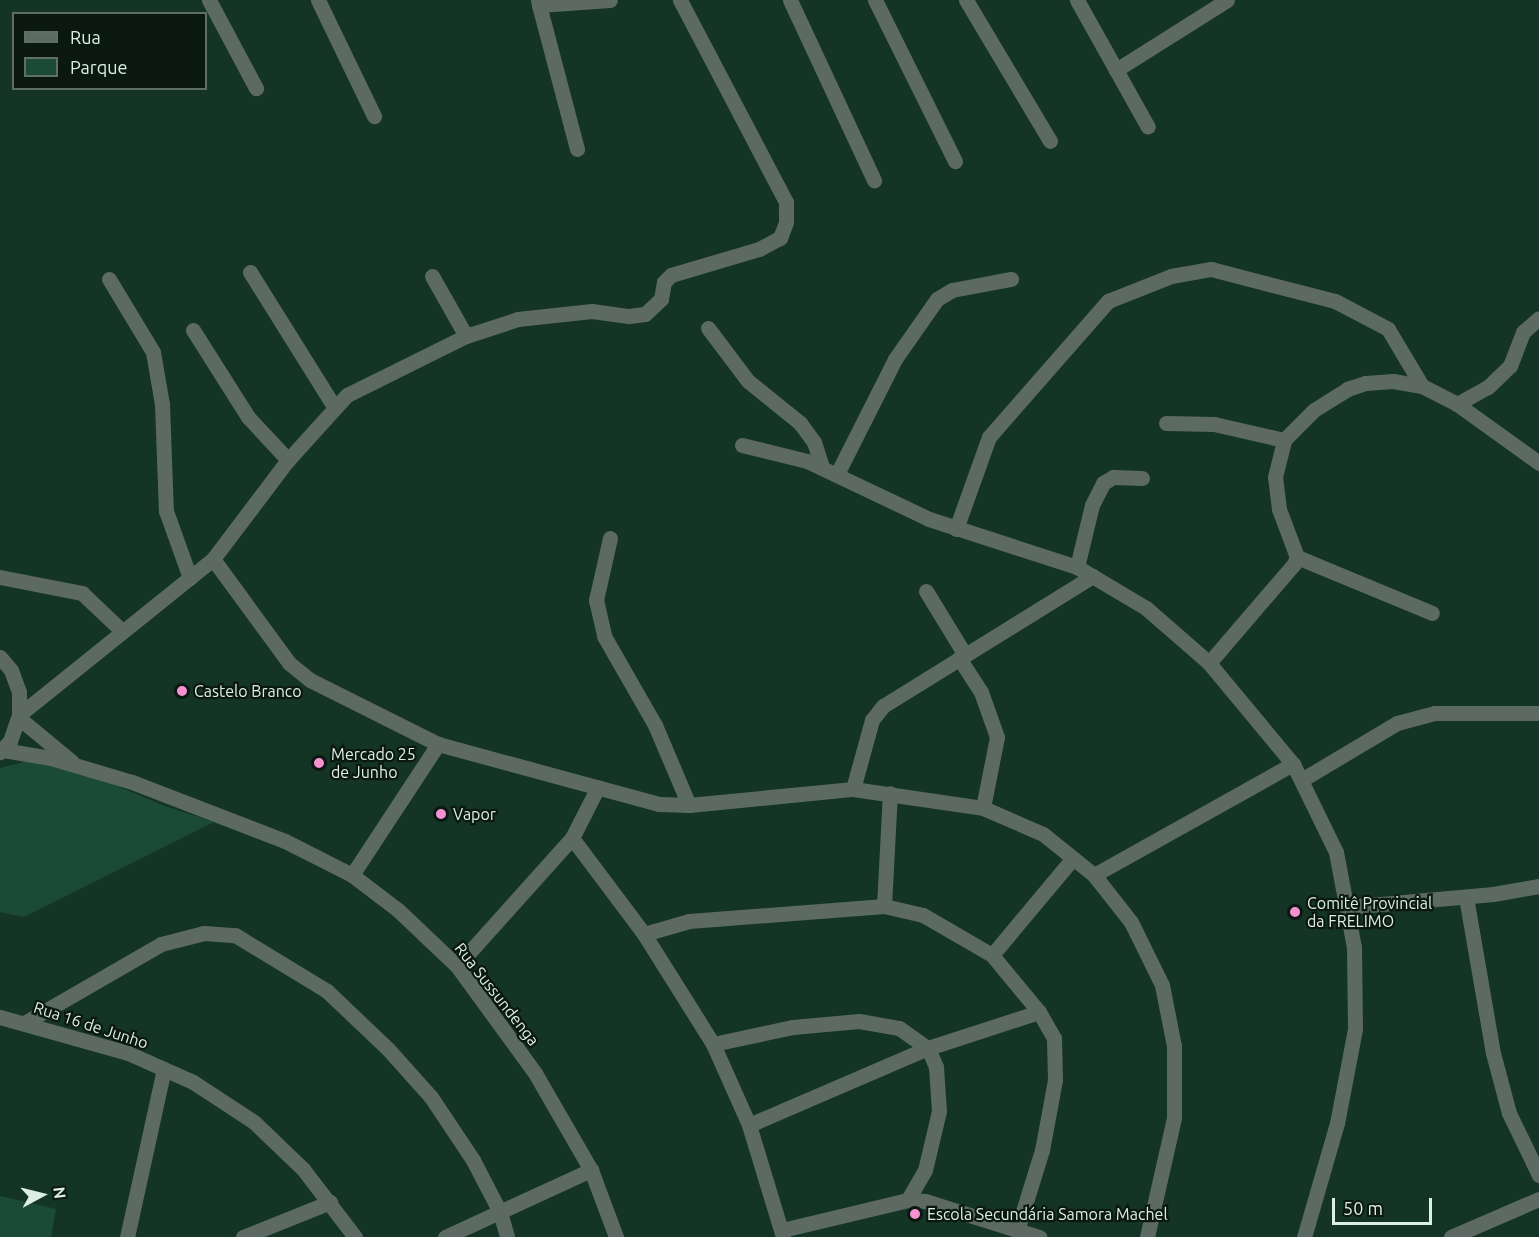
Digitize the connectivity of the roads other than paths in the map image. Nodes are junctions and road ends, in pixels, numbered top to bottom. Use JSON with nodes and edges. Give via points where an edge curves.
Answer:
{"nodes":[{"id":1,"x":209,"y":0,"type":"edge"},
{"id":2,"x":318,"y":0,"type":"edge"},
{"id":3,"x":610,"y":0,"type":"edge"},
{"id":4,"x":680,"y":0,"type":"edge"},
{"id":5,"x":790,"y":0,"type":"edge"},
{"id":6,"x":875,"y":0,"type":"edge"},
{"id":7,"x":966,"y":0,"type":"edge"},
{"id":8,"x":1077,"y":0,"type":"edge"},
{"id":9,"x":1227,"y":0,"type":"edge"},
{"id":10,"x":539,"y":3,"type":"edge"},
{"id":11,"x":1116,"y":70,"type":"junction"},
{"id":12,"x":256,"y":88,"type":"dead end"},
{"id":13,"x":374,"y":116,"type":"dead end"},
{"id":14,"x":1148,"y":127,"type":"dead end"},
{"id":15,"x":1050,"y":141,"type":"dead end"},
{"id":16,"x":577,"y":149,"type":"dead end"},
{"id":17,"x":955,"y":161,"type":"dead end"},
{"id":18,"x":874,"y":180,"type":"dead end"},
{"id":19,"x":250,"y":272,"type":"dead end"},
{"id":20,"x":432,"y":276,"type":"dead end"},
{"id":21,"x":109,"y":279,"type":"dead end"},
{"id":22,"x":1011,"y":279,"type":"dead end"},
{"id":23,"x":1539,"y":318,"type":"edge"},
{"id":24,"x":708,"y":328,"type":"dead end"},
{"id":25,"x":193,"y":330,"type":"dead end"},
{"id":26,"x":466,"y":336,"type":"junction"},
{"id":27,"x":1422,"y":386,"type":"junction"},
{"id":28,"x":1457,"y":404,"type":"junction"},
{"id":29,"x":335,"y":408,"type":"junction"},
{"id":30,"x":1166,"y":423,"type":"dead end"},
{"id":31,"x":1284,"y":440,"type":"junction"},
{"id":32,"x":742,"y":445,"type":"dead end"},
{"id":33,"x":288,"y":460,"type":"junction"},
{"id":34,"x":1539,"y":463,"type":"edge"},
{"id":35,"x":822,"y":467,"type":"junction"},
{"id":36,"x":837,"y":474,"type":"junction"},
{"id":37,"x":1142,"y":478,"type":"dead end"},
{"id":38,"x":956,"y":529,"type":"junction"},
{"id":39,"x":610,"y":538,"type":"dead end"},
{"id":40,"x":1297,"y":557,"type":"junction"},
{"id":41,"x":213,"y":559,"type":"junction"},
{"id":42,"x":1077,"y":567,"type":"junction"},
{"id":43,"x":1093,"y":576,"type":"junction"},
{"id":44,"x":0,"y":577,"type":"edge"},
{"id":45,"x":190,"y":578,"type":"junction"},
{"id":46,"x":926,"y":591,"type":"dead end"},
{"id":47,"x":1432,"y":613,"type":"dead end"},
{"id":48,"x":122,"y":631,"type":"junction"},
{"id":49,"x":962,"y":656,"type":"junction"},
{"id":50,"x":0,"y":657,"type":"edge"},
{"id":51,"x":1209,"y":663,"type":"junction"},
{"id":52,"x":1539,"y":713,"type":"edge"},
{"id":53,"x":19,"y":716,"type":"junction"},
{"id":54,"x":438,"y":744,"type":"junction"},
{"id":55,"x":1,"y":751,"type":"edge"},
{"id":56,"x":75,"y":764,"type":"junction"},
{"id":57,"x":1293,"y":764,"type":"junction"},
{"id":58,"x":1303,"y":779,"type":"junction"},
{"id":59,"x":598,"y":787,"type":"junction"},
{"id":60,"x":853,"y":789,"type":"junction"},
{"id":61,"x":890,"y":793,"type":"junction"},
{"id":62,"x":689,"y":805,"type":"junction"},
{"id":63,"x":983,"y":808,"type":"junction"},
{"id":64,"x":572,"y":838,"type":"junction"},
{"id":65,"x":1073,"y":858,"type":"junction"},
{"id":66,"x":352,"y":875,"type":"junction"},
{"id":67,"x":1094,"y":875,"type":"junction"},
{"id":68,"x":1539,"y":886,"type":"edge"},
{"id":69,"x":1466,"y":897,"type":"junction"},
{"id":70,"x":884,"y":906,"type":"junction"},
{"id":71,"x":1348,"y":907,"type":"junction"},
{"id":72,"x":644,"y":934,"type":"junction"},
{"id":73,"x":992,"y":955,"type":"junction"},
{"id":74,"x":457,"y":966,"type":"junction"},
{"id":75,"x":1039,"y":1012,"type":"junction"},
{"id":76,"x":0,"y":1017,"type":"edge"},
{"id":77,"x":26,"y":1022,"type":"junction"},
{"id":78,"x":713,"y":1044,"type":"junction"},
{"id":79,"x":928,"y":1048,"type":"junction"},
{"id":80,"x":164,"y":1068,"type":"junction"},
{"id":81,"x":749,"y":1125,"type":"junction"},
{"id":82,"x":591,"y":1170,"type":"junction"},
{"id":83,"x":1539,"y":1175,"type":"edge"},
{"id":84,"x":1539,"y":1199,"type":"edge"},
{"id":85,"x":908,"y":1200,"type":"junction"},
{"id":86,"x":330,"y":1202,"type":"junction"},
{"id":87,"x":500,"y":1212,"type":"junction"},
{"id":88,"x":1017,"y":1232,"type":"junction"},
{"id":89,"x":783,"y":1234,"type":"edge"},
{"id":90,"x":1309,"y":1236,"type":"edge"},
{"id":91,"x":127,"y":1237,"type":"edge"},
{"id":92,"x":243,"y":1237,"type":"edge"},
{"id":93,"x":355,"y":1237,"type":"edge"},
{"id":94,"x":445,"y":1237,"type":"edge"},
{"id":95,"x":507,"y":1237,"type":"edge"},
{"id":96,"x":616,"y":1237,"type":"edge"},
{"id":97,"x":1039,"y":1237,"type":"edge"},
{"id":98,"x":1147,"y":1237,"type":"edge"},
{"id":99,"x":1451,"y":1237,"type":"edge"}],
"edges":[{"from":1,"to":12,"type":"street"},
{"from":2,"to":13,"type":"street"},
{"from":3,"to":10,"type":"street"},
{"from":4,"to":26,"type":"street","via":[[786,202],[786,222],[780,238],[759,249],[671,275],[664,282],[661,299],[645,314],[547,315],[518,319]]},
{"from":5,"to":18,"type":"street"},
{"from":6,"to":17,"type":"street"},
{"from":7,"to":15,"type":"street"},
{"from":8,"to":11,"type":"street"},
{"from":9,"to":11,"type":"street"},
{"from":10,"to":16,"type":"street"},
{"from":11,"to":14,"type":"street"},
{"from":19,"to":29,"type":"street"},
{"from":20,"to":26,"type":"street"},
{"from":21,"to":45,"type":"street","via":[[153,352],[162,404],[166,511]]},
{"from":22,"to":36,"type":"street","via":[[952,290],[937,299],[895,359]]},
{"from":23,"to":28,"type":"street","via":[[1523,332],[1510,366],[1488,387]]},
{"from":24,"to":35,"type":"street","via":[[748,381],[800,423],[814,442]]},
{"from":25,"to":33,"type":"street","via":[[248,417]]},
{"from":26,"to":29,"type":"street","via":[[347,395]]},
{"from":27,"to":28,"type":"street"},
{"from":27,"to":31,"type":"street","via":[[1394,381],[1356,386],[1314,410]]},
{"from":27,"to":38,"type":"street","via":[[1389,329],[1344,305],[1210,268],[1171,276],[1108,301],[989,437]]},
{"from":28,"to":34,"type":"street"},
{"from":29,"to":33,"type":"street"},
{"from":30,"to":31,"type":"street","via":[[1214,424]]},
{"from":31,"to":40,"type":"street","via":[[1275,477],[1279,509]]},
{"from":32,"to":35,"type":"street"},
{"from":33,"to":41,"type":"street"},
{"from":35,"to":36,"type":"street"},
{"from":36,"to":38,"type":"street"},
{"from":37,"to":42,"type":"street","via":[[1113,477],[1103,483],[1092,505]]},
{"from":38,"to":42,"type":"street"},
{"from":39,"to":62,"type":"street","via":[[596,600],[604,636],[655,725]]},
{"from":40,"to":47,"type":"street"},
{"from":40,"to":51,"type":"street"},
{"from":41,"to":45,"type":"street"},
{"from":41,"to":54,"type":"street","via":[[289,663],[310,680]]},
{"from":42,"to":43,"type":"street"},
{"from":43,"to":49,"type":"street"},
{"from":43,"to":51,"type":"street","via":[[1146,608]]},
{"from":44,"to":48,"type":"street","via":[[82,593]]},
{"from":45,"to":48,"type":"street"},
{"from":46,"to":49,"type":"street"},
{"from":48,"to":53,"type":"street"},
{"from":49,"to":60,"type":"street","via":[[883,706],[872,720]]},
{"from":49,"to":63,"type":"street","via":[[981,692],[997,737]]},
{"from":50,"to":53,"type":"street","via":[[11,670],[19,692]]},
{"from":51,"to":57,"type":"street"},
{"from":52,"to":58,"type":"street","via":[[1435,713],[1397,723]]},
{"from":53,"to":55,"type":"street"},
{"from":53,"to":56,"type":"street","name":"Rua Sussundenga"},
{"from":54,"to":59,"type":"street"},
{"from":54,"to":66,"type":"street"},
{"from":55,"to":56,"type":"street","name":"Rua Sussundenga"},
{"from":56,"to":66,"type":"street","name":"Rua Sussundenga","via":[[274,837]]},
{"from":57,"to":58,"type":"street"},
{"from":57,"to":67,"type":"street"},
{"from":58,"to":71,"type":"street","via":[[1336,852]]},
{"from":59,"to":62,"type":"street","via":[[658,804]]},
{"from":59,"to":64,"type":"street"},
{"from":60,"to":61,"type":"street"},
{"from":60,"to":62,"type":"street"},
{"from":61,"to":63,"type":"street"},
{"from":61,"to":70,"type":"street"},
{"from":63,"to":65,"type":"street","via":[[1043,834]]},
{"from":64,"to":72,"type":"street"},
{"from":64,"to":74,"type":"street"},
{"from":65,"to":67,"type":"street"},
{"from":65,"to":73,"type":"street"},
{"from":66,"to":74,"type":"street","name":"Rua Sussundenga","via":[[398,910]]},
{"from":67,"to":98,"type":"street","via":[[1131,922],[1162,985],[1174,1046],[1174,1118]]},
{"from":68,"to":69,"type":"street"},
{"from":69,"to":71,"type":"street"},
{"from":69,"to":83,"type":"street","via":[[1493,1053],[1509,1113]]},
{"from":70,"to":72,"type":"street","via":[[689,921]]},
{"from":70,"to":73,"type":"street","via":[[923,915]]},
{"from":71,"to":90,"type":"street","via":[[1354,947],[1355,1029]]},
{"from":72,"to":78,"type":"street"},
{"from":73,"to":75,"type":"street"},
{"from":74,"to":82,"type":"street","name":"Rua Sussundenga","via":[[535,1073]]},
{"from":75,"to":79,"type":"street"},
{"from":75,"to":88,"type":"street","via":[[1054,1038],[1055,1080],[1042,1150]]},
{"from":76,"to":77,"type":"street","name":"Rua 16 de Junho"},
{"from":77,"to":80,"type":"street","name":"Rua 16 de Junho"},
{"from":77,"to":87,"type":"street","via":[[162,944],[204,933],[235,935],[327,991],[388,1048],[431,1097],[473,1160]]},
{"from":78,"to":79,"type":"street","via":[[793,1027],[859,1021],[899,1028]]},
{"from":78,"to":81,"type":"street"},
{"from":79,"to":81,"type":"street"},
{"from":79,"to":85,"type":"street","via":[[936,1067],[939,1112],[925,1170]]},
{"from":80,"to":86,"type":"street","name":"Rua 16 de Junho","via":[[194,1082],[254,1122],[303,1169]]},
{"from":80,"to":91,"type":"street"},
{"from":81,"to":89,"type":"street"},
{"from":82,"to":87,"type":"street"},
{"from":82,"to":96,"type":"street","name":"Rua Sussundenga"},
{"from":84,"to":99,"type":"street"},
{"from":85,"to":88,"type":"street","via":[[925,1201]]},
{"from":85,"to":89,"type":"street"},
{"from":86,"to":92,"type":"street"},
{"from":86,"to":93,"type":"street","name":"Rua 16 de Junho"},
{"from":87,"to":94,"type":"street"},
{"from":87,"to":95,"type":"street"},
{"from":88,"to":97,"type":"street"}]}
